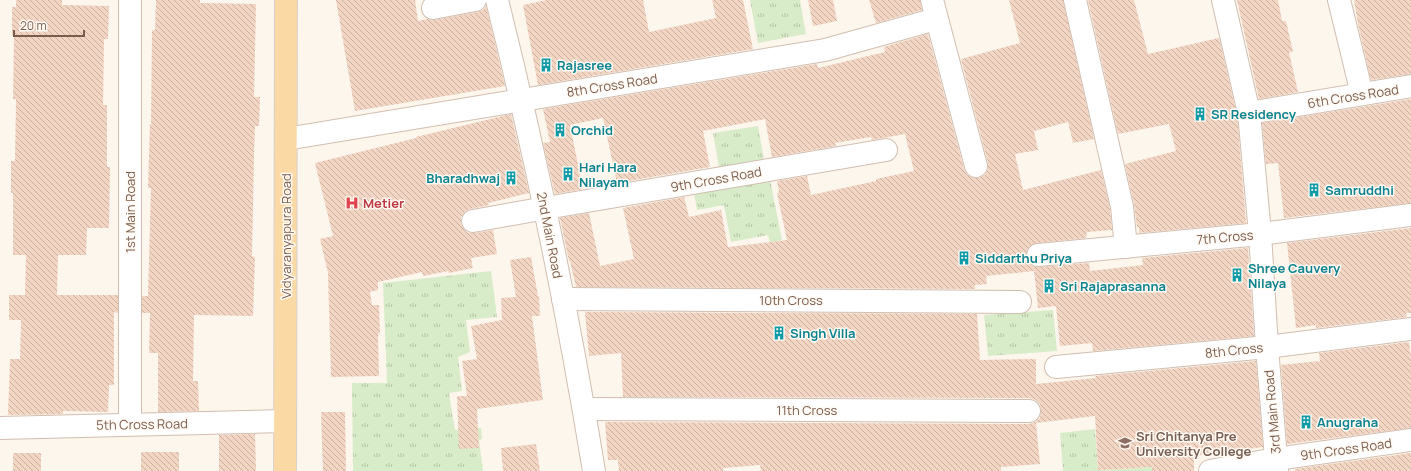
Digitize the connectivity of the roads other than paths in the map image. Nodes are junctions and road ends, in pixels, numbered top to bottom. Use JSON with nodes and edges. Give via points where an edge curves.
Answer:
{"nodes":[{"id":1,"x":130,"y":0,"type":"edge"},
{"id":2,"x":286,"y":0,"type":"edge"},
{"id":3,"x":475,"y":0,"type":"edge"},
{"id":4,"x":497,"y":0,"type":"edge"},
{"id":5,"x":1075,"y":0,"type":"edge"},
{"id":6,"x":1222,"y":0,"type":"edge"},
{"id":7,"x":1339,"y":0,"type":"edge"},
{"id":8,"x":434,"y":8,"type":"dead end"},
{"id":9,"x":934,"y":9,"type":"edge"},
{"id":10,"x":1411,"y":86,"type":"edge"},
{"id":11,"x":1362,"y":94,"type":"junction"},
{"id":12,"x":522,"y":100,"type":"junction"},
{"id":13,"x":1249,"y":113,"type":"junction"},
{"id":14,"x":286,"y":139,"type":"junction"},
{"id":15,"x":886,"y":150,"type":"dead end"},
{"id":16,"x":976,"y":166,"type":"dead end"},
{"id":17,"x":546,"y":208,"type":"junction"},
{"id":18,"x":1411,"y":215,"type":"edge"},
{"id":19,"x":473,"y":221,"type":"dead end"},
{"id":20,"x":1260,"y":234,"type":"junction"},
{"id":21,"x":1126,"y":246,"type":"junction"},
{"id":22,"x":1038,"y":255,"type":"dead end"},
{"id":23,"x":563,"y":299,"type":"junction"},
{"id":24,"x":1020,"y":302,"type":"dead end"},
{"id":25,"x":1411,"y":330,"type":"edge"},
{"id":26,"x":1266,"y":347,"type":"junction"},
{"id":27,"x":1056,"y":367,"type":"dead end"},
{"id":28,"x":584,"y":409,"type":"junction"},
{"id":29,"x":1029,"y":411,"type":"dead end"},
{"id":30,"x":285,"y":421,"type":"junction"},
{"id":31,"x":130,"y":424,"type":"junction"},
{"id":32,"x":0,"y":428,"type":"edge"},
{"id":33,"x":1411,"y":440,"type":"edge"},
{"id":34,"x":1276,"y":465,"type":"edge"},
{"id":35,"x":285,"y":471,"type":"edge"},
{"id":36,"x":594,"y":471,"type":"edge"},
{"id":37,"x":1210,"y":471,"type":"edge"}],
"edges":[{"from":1,"to":31,"type":"street","name":"1st Main Road"},
{"from":2,"to":14,"type":"main road","name":"Vidyaranyapura Road"},
{"from":3,"to":8,"type":"street"},
{"from":4,"to":12,"type":"street","name":"2nd Main Road"},
{"from":5,"to":21,"type":"street","via":[[1122,207]]},
{"from":6,"to":13,"type":"street","name":"3rd Main Road"},
{"from":7,"to":11,"type":"street"},
{"from":9,"to":12,"type":"street","name":"8th Cross Road","via":[[825,50]]},
{"from":9,"to":16,"type":"street"},
{"from":10,"to":11,"type":"street","name":"6th Cross Road"},
{"from":11,"to":13,"type":"street","name":"6th Cross Road"},
{"from":12,"to":14,"type":"street","name":"8th Cross Road"},
{"from":12,"to":17,"type":"street","name":"2nd Main Road"},
{"from":13,"to":20,"type":"street","name":"3rd Main Road"},
{"from":14,"to":30,"type":"main road","name":"Vidyaranyapura Road"},
{"from":15,"to":17,"type":"street","name":"9th Cross Road"},
{"from":17,"to":19,"type":"street","name":"9th Cross Road"},
{"from":17,"to":23,"type":"street","name":"2nd Main Road"},
{"from":18,"to":20,"type":"street","name":"7th Cross"},
{"from":20,"to":21,"type":"street","name":"7th Cross"},
{"from":20,"to":26,"type":"street","name":"3rd Main Road"},
{"from":21,"to":22,"type":"street","name":"7th Cross"},
{"from":23,"to":24,"type":"street","name":"10th Cross"},
{"from":23,"to":28,"type":"street","name":"2nd Main Road"},
{"from":25,"to":26,"type":"street","name":"8th Cross"},
{"from":26,"to":27,"type":"street","name":"8th Cross"},
{"from":26,"to":34,"type":"street","name":"3rd Main Road"},
{"from":28,"to":29,"type":"street","name":"11th Cross"},
{"from":28,"to":36,"type":"street","name":"2nd Main Road"},
{"from":30,"to":31,"type":"street","name":"5th Cross Road"},
{"from":30,"to":35,"type":"main road","name":"Vidyaranyapura Road"},
{"from":31,"to":32,"type":"street","name":"5th Cross Road"},
{"from":33,"to":34,"type":"street","name":"9th Cross Road"},
{"from":34,"to":37,"type":"street","name":"9th Cross Road"}]}
